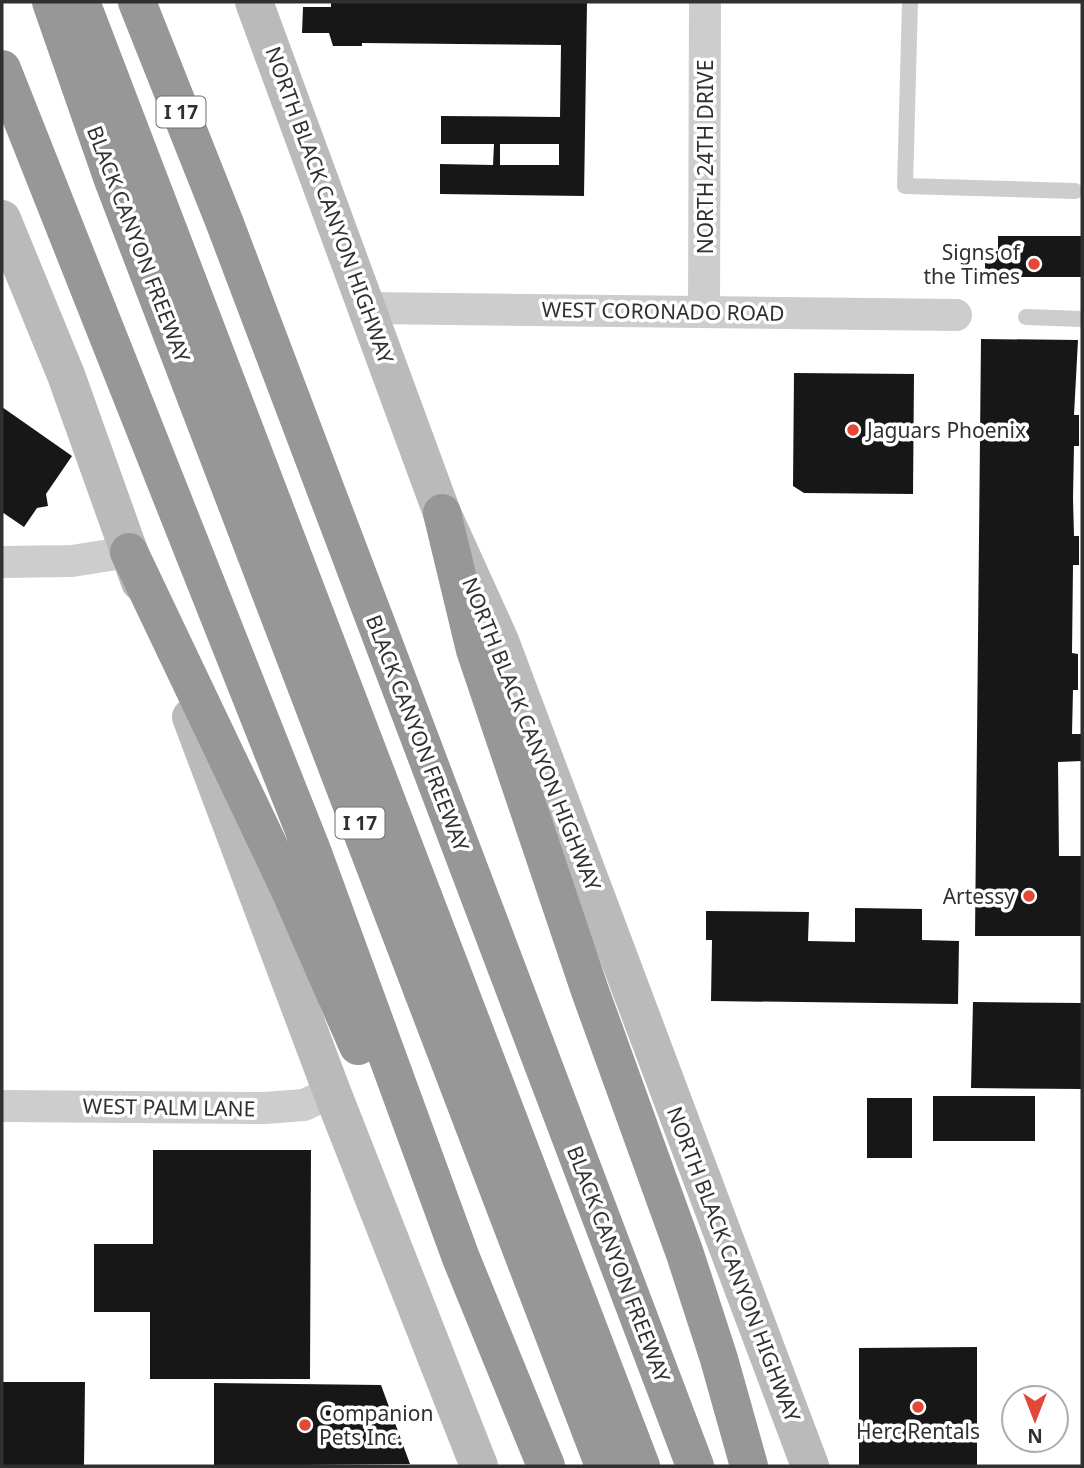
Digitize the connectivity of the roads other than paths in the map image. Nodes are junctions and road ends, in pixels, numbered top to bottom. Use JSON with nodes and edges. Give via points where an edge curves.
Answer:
{"nodes":[{"id":1,"x":28,"y":2,"type":"edge"},
{"id":2,"x":51,"y":2,"type":"edge"},
{"id":3,"x":81,"y":2,"type":"edge"},
{"id":4,"x":137,"y":2,"type":"edge"},
{"id":5,"x":159,"y":2,"type":"edge"},
{"id":6,"x":254,"y":2,"type":"edge"},
{"id":7,"x":705,"y":2,"type":"edge"},
{"id":8,"x":909,"y":2,"type":"edge"},
{"id":9,"x":2,"y":69,"type":"edge"},
{"id":10,"x":113,"y":180,"type":"junction"},
{"id":11,"x":1074,"y":191,"type":"dead end"},
{"id":12,"x":2,"y":219,"type":"edge"},
{"id":13,"x":224,"y":221,"type":"junction"},
{"id":14,"x":369,"y":308,"type":"junction"},
{"id":15,"x":704,"y":312,"type":"junction"},
{"id":16,"x":956,"y":316,"type":"dead end"},
{"id":17,"x":1026,"y":317,"type":"dead end"},
{"id":18,"x":1082,"y":319,"type":"edge"},
{"id":19,"x":442,"y":513,"type":"junction"},
{"id":20,"x":129,"y":552,"type":"junction"},
{"id":21,"x":2,"y":562,"type":"edge"},
{"id":22,"x":332,"y":1092,"type":"junction"},
{"id":23,"x":2,"y":1105,"type":"edge"},
{"id":24,"x":461,"y":1258,"type":"junction"},
{"id":25,"x":480,"y":1466,"type":"edge"},
{"id":26,"x":546,"y":1466,"type":"edge"},
{"id":27,"x":604,"y":1466,"type":"edge"},
{"id":28,"x":640,"y":1466,"type":"edge"},
{"id":29,"x":695,"y":1466,"type":"edge"},
{"id":30,"x":749,"y":1466,"type":"edge"},
{"id":31,"x":810,"y":1466,"type":"edge"}],
"edges":[{"from":1,"to":10,"type":"highway"},
{"from":2,"to":10,"type":"highway","name":"BLACK CANYON FREEWAY","number":"I 17"},
{"from":3,"to":28,"type":"highway"},
{"from":4,"to":13,"type":"highway","name":"BLACK CANYON FREEWAY","number":"I 17"},
{"from":5,"to":13,"type":"highway"},
{"from":6,"to":14,"type":"main road","name":"NORTH BLACK CANYON HIGHWAY"},
{"from":7,"to":15,"type":"street","name":"NORTH 24TH DRIVE"},
{"from":8,"to":11,"type":"lane","via":[[905,186]]},
{"from":9,"to":24,"type":"highway","via":[[313,853]]},
{"from":10,"to":27,"type":"highway","name":"BLACK CANYON FREEWAY","number":"I 17"},
{"from":12,"to":20,"type":"main road","via":[[66,375]]},
{"from":13,"to":29,"type":"highway","name":"BLACK CANYON FREEWAY","number":"I 17"},
{"from":14,"to":15,"type":"street","name":"WEST CORONADO ROAD"},
{"from":14,"to":19,"type":"main road","name":"NORTH BLACK CANYON HIGHWAY"},
{"from":15,"to":16,"type":"street","name":"WEST CORONADO ROAD"},
{"from":17,"to":18,"type":"lane"},
{"from":19,"to":30,"type":"highway","via":[[475,650],[685,1254]]},
{"from":19,"to":31,"type":"main road","name":"NORTH BLACK CANYON HIGHWAY","via":[[500,641]]},
{"from":20,"to":21,"type":"street","via":[[72,561]]},
{"from":20,"to":22,"type":"main road"},
{"from":20,"to":24,"type":"highway","via":[[288,886],[380,1096]]},
{"from":22,"to":23,"type":"street","name":"WEST PALM LANE","via":[[304,1105],[265,1108]]},
{"from":22,"to":25,"type":"main road"},
{"from":24,"to":26,"type":"highway"}]}
